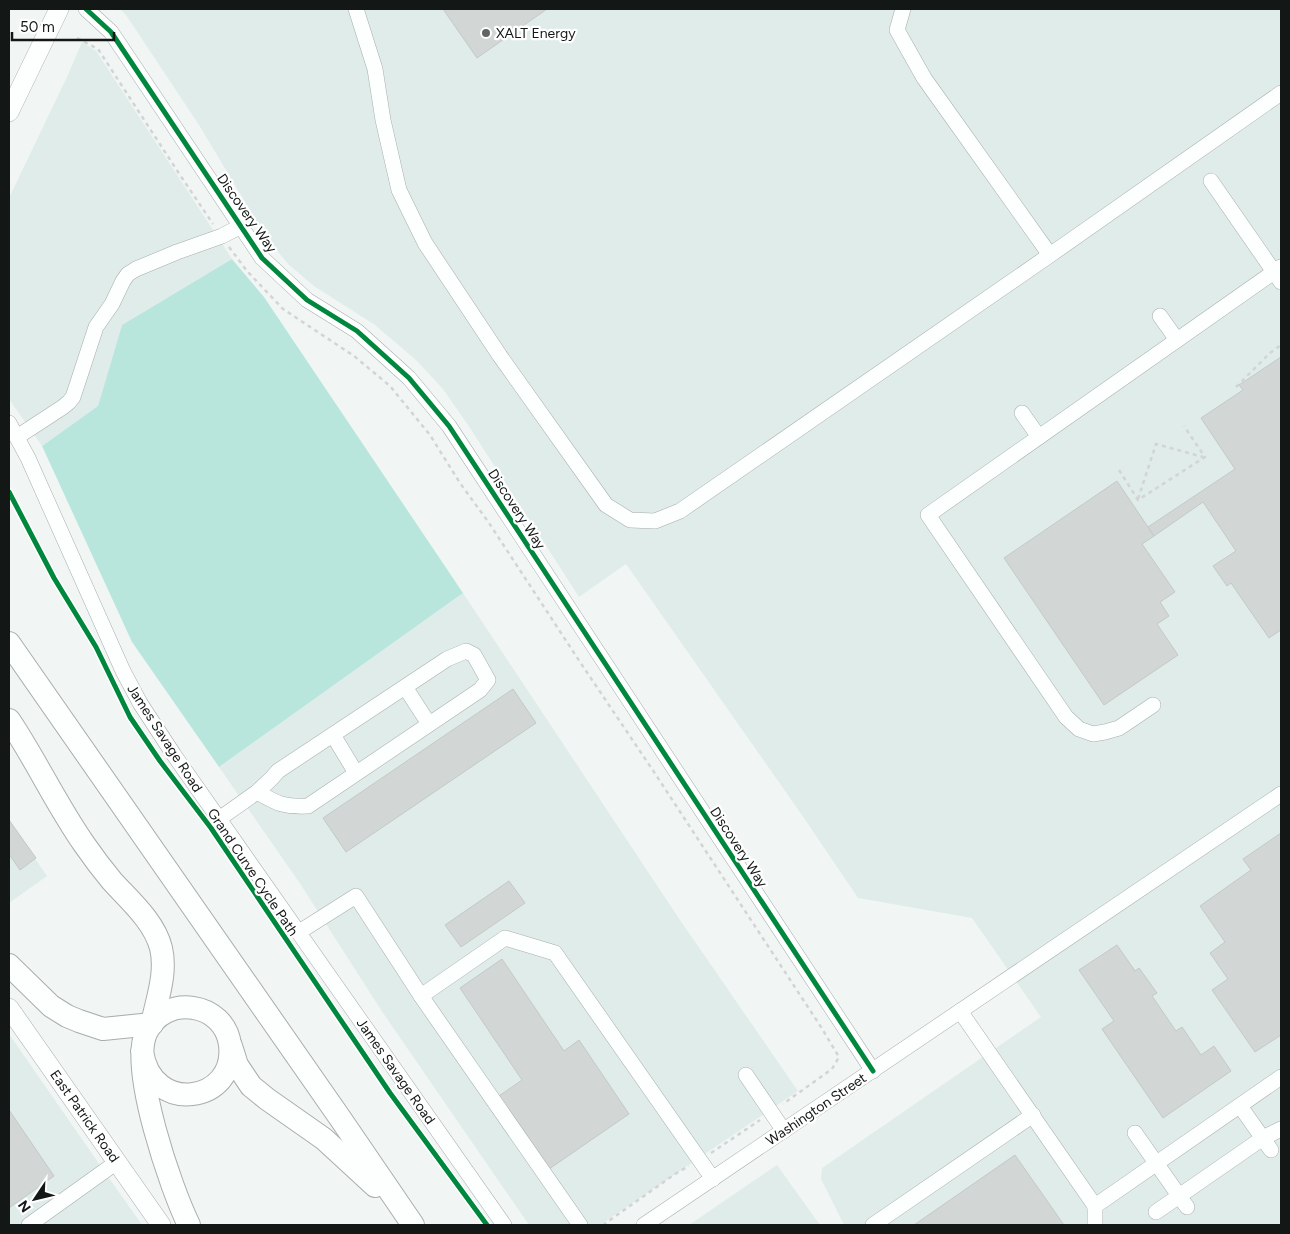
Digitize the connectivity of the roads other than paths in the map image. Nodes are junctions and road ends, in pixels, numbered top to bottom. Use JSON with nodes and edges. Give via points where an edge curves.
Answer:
{"nodes":[{"id":1,"x":59,"y":9,"type":"edge"},
{"id":2,"x":86,"y":9,"type":"edge"},
{"id":3,"x":356,"y":9,"type":"edge"},
{"id":4,"x":903,"y":9,"type":"edge"},
{"id":5,"x":1281,"y":93,"type":"edge"},
{"id":6,"x":9,"y":112,"type":"edge"},
{"id":7,"x":1211,"y":181,"type":"dead end"},
{"id":8,"x":241,"y":226,"type":"junction"},
{"id":9,"x":1050,"y":255,"type":"junction"},
{"id":10,"x":1279,"y":274,"type":"edge"},
{"id":11,"x":1160,"y":316,"type":"dead end"},
{"id":12,"x":1177,"y":340,"type":"junction"},
{"id":13,"x":1022,"y":412,"type":"dead end"},
{"id":14,"x":9,"y":423,"type":"edge"},
{"id":15,"x":17,"y":437,"type":"junction"},
{"id":16,"x":1039,"y":437,"type":"junction"},
{"id":17,"x":9,"y":643,"type":"edge"},
{"id":18,"x":405,"y":687,"type":"junction"},
{"id":19,"x":1153,"y":705,"type":"dead end"},
{"id":20,"x":9,"y":720,"type":"edge"},
{"id":21,"x":429,"y":724,"type":"junction"},
{"id":22,"x":332,"y":735,"type":"junction"},
{"id":23,"x":356,"y":773,"type":"junction"},
{"id":24,"x":257,"y":792,"type":"junction"},
{"id":25,"x":1281,"y":794,"type":"edge"},
{"id":26,"x":219,"y":819,"type":"junction"},
{"id":27,"x":299,"y":932,"type":"junction"},
{"id":28,"x":9,"y":965,"type":"edge"},
{"id":29,"x":420,"y":996,"type":"junction"},
{"id":30,"x":9,"y":1008,"type":"edge"},
{"id":31,"x":960,"y":1011,"type":"junction"},
{"id":32,"x":152,"y":1024,"type":"junction"},
{"id":33,"x":230,"y":1042,"type":"junction"},
{"id":34,"x":142,"y":1051,"type":"junction"},
{"id":35,"x":873,"y":1071,"type":"junction"},
{"id":36,"x":746,"y":1076,"type":"dead end"},
{"id":37,"x":1281,"y":1077,"type":"edge"},
{"id":38,"x":1240,"y":1106,"type":"junction"},
{"id":39,"x":1032,"y":1115,"type":"junction"},
{"id":40,"x":1281,"y":1129,"type":"edge"},
{"id":41,"x":784,"y":1131,"type":"junction"},
{"id":42,"x":1135,"y":1133,"type":"dead end"},
{"id":43,"x":1267,"y":1144,"type":"junction"},
{"id":44,"x":117,"y":1162,"type":"junction"},
{"id":45,"x":1156,"y":1163,"type":"junction"},
{"id":46,"x":712,"y":1179,"type":"junction"},
{"id":47,"x":1184,"y":1202,"type":"junction"},
{"id":48,"x":400,"y":1205,"type":"junction"},
{"id":49,"x":1096,"y":1206,"type":"junction"},
{"id":50,"x":1156,"y":1212,"type":"dead end"},
{"id":51,"x":29,"y":1225,"type":"edge"},
{"id":52,"x":161,"y":1225,"type":"edge"},
{"id":53,"x":189,"y":1225,"type":"edge"},
{"id":54,"x":413,"y":1225,"type":"edge"},
{"id":55,"x":504,"y":1225,"type":"edge"},
{"id":56,"x":580,"y":1225,"type":"edge"},
{"id":57,"x":644,"y":1225,"type":"edge"},
{"id":58,"x":873,"y":1225,"type":"edge"},
{"id":59,"x":1095,"y":1225,"type":"edge"}],
"edges":[{"from":1,"to":6,"type":"main road"},
{"from":2,"to":8,"type":"street","name":"Discovery Way","via":[[111,32]]},
{"from":3,"to":9,"type":"street","via":[[375,69],[399,190],[425,243],[500,356],[606,505],[630,520],[655,521],[680,511]]},
{"from":4,"to":9,"type":"street","via":[[897,30],[924,78]]},
{"from":5,"to":9,"type":"street"},
{"from":7,"to":10,"type":"street"},
{"from":8,"to":15,"type":"street","via":[[128,274],[96,327],[73,397]]},
{"from":8,"to":35,"type":"street","name":"Discovery Way","via":[[262,258],[307,300],[357,331],[409,378],[449,426]]},
{"from":10,"to":12,"type":"street"},
{"from":11,"to":12,"type":"street"},
{"from":12,"to":16,"type":"street"},
{"from":13,"to":16,"type":"street"},
{"from":14,"to":15,"type":"street","name":"James Savage Road"},
{"from":15,"to":26,"type":"street","name":"James Savage Road","via":[[130,686]]},
{"from":16,"to":19,"type":"street","via":[[928,515],[1066,717],[1079,729],[1093,734],[1119,728]]},
{"from":17,"to":48,"type":"highway"},
{"from":18,"to":21,"type":"street"},
{"from":18,"to":21,"type":"street","via":[[447,659],[466,651],[474,655],[488,680],[480,690]]},
{"from":18,"to":22,"type":"street"},
{"from":20,"to":32,"type":"highway","via":[[78,836],[156,935],[163,959],[163,976]]},
{"from":21,"to":23,"type":"street"},
{"from":22,"to":23,"type":"street"},
{"from":22,"to":24,"type":"street","via":[[278,771]]},
{"from":23,"to":24,"type":"street","via":[[308,806],[276,804]]},
{"from":24,"to":26,"type":"street"},
{"from":25,"to":31,"type":"street","name":"Washington Street"},
{"from":26,"to":27,"type":"street","name":"James Savage Road"},
{"from":27,"to":29,"type":"street","via":[[356,896]]},
{"from":27,"to":55,"type":"street","name":"James Savage Road"},
{"from":28,"to":32,"type":"highway","via":[[51,1006],[79,1022],[103,1029]]},
{"from":29,"to":46,"type":"street","via":[[505,938],[555,954]]},
{"from":29,"to":56,"type":"street"},
{"from":30,"to":44,"type":"main road","name":"East Patrick Road"},
{"from":31,"to":35,"type":"street","name":"Washington Street"},
{"from":31,"to":39,"type":"street"},
{"from":32,"to":33,"type":"highway","via":[[174,1008],[201,1009],[216,1019]]},
{"from":32,"to":34,"type":"highway"},
{"from":33,"to":34,"type":"highway","via":[[230,1060],[222,1077],[208,1089],[191,1095],[173,1093],[158,1084],[147,1069]]},
{"from":33,"to":48,"type":"highway","via":[[237,1065],[251,1086],[324,1139]]},
{"from":34,"to":53,"type":"highway","via":[[146,1086],[160,1146]]},
{"from":35,"to":41,"type":"street","name":"Washington Street"},
{"from":36,"to":41,"type":"street"},
{"from":37,"to":38,"type":"street"},
{"from":38,"to":43,"type":"street"},
{"from":38,"to":45,"type":"street"},
{"from":39,"to":49,"type":"street"},
{"from":39,"to":58,"type":"street"},
{"from":40,"to":43,"type":"street"},
{"from":41,"to":46,"type":"street","name":"Washington Street"},
{"from":42,"to":45,"type":"street"},
{"from":43,"to":47,"type":"street"},
{"from":44,"to":51,"type":"street","via":[[83,1178]]},
{"from":44,"to":52,"type":"main road","name":"East Patrick Road"},
{"from":45,"to":47,"type":"street"},
{"from":45,"to":49,"type":"street"},
{"from":46,"to":57,"type":"street","name":"Washington Street"},
{"from":47,"to":50,"type":"street"},
{"from":48,"to":54,"type":"highway"},
{"from":49,"to":59,"type":"street"}]}
